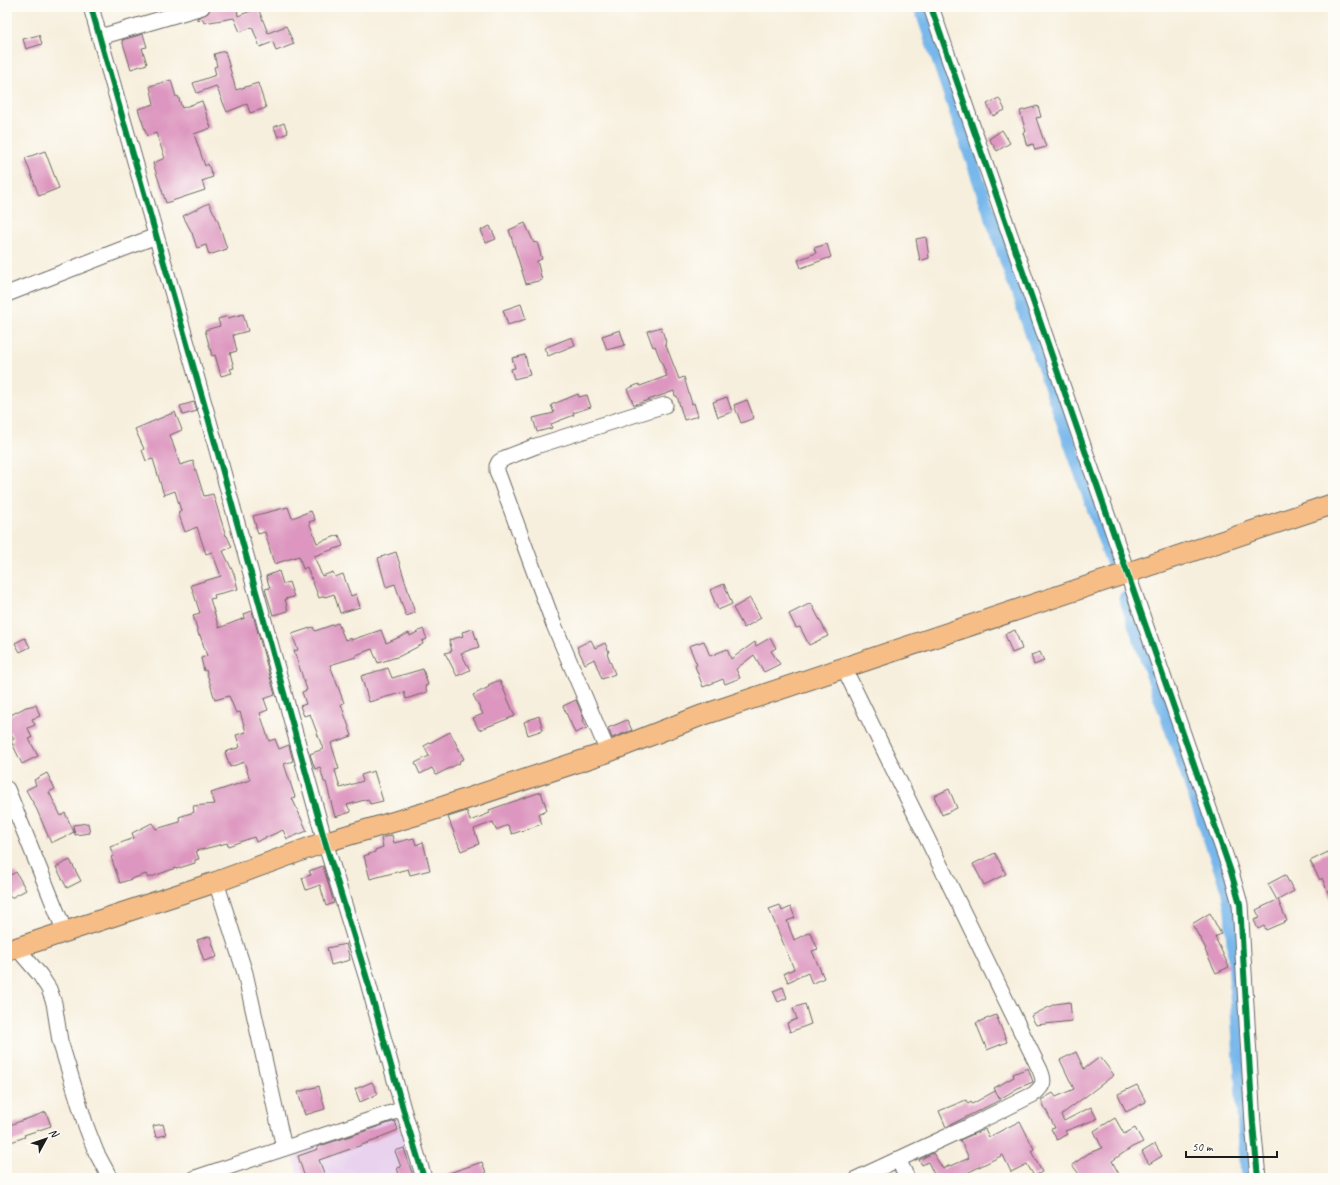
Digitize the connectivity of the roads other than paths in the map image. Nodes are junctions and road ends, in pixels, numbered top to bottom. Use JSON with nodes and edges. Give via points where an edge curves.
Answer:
{"nodes":[{"id":1,"x":92,"y":7,"type":"edge"},
{"id":2,"x":202,"y":7,"type":"edge"},
{"id":3,"x":931,"y":7,"type":"edge"},
{"id":4,"x":100,"y":37,"type":"junction"},
{"id":5,"x":156,"y":236,"type":"junction"},
{"id":6,"x":7,"y":294,"type":"edge"},
{"id":7,"x":664,"y":405,"type":"dead end"},
{"id":8,"x":1333,"y":504,"type":"edge"},
{"id":9,"x":1128,"y":572,"type":"junction"},
{"id":10,"x":844,"y":668,"type":"junction"},
{"id":11,"x":608,"y":752,"type":"junction"},
{"id":12,"x":7,"y":789,"type":"edge"},
{"id":13,"x":325,"y":842,"type":"junction"},
{"id":14,"x":216,"y":882,"type":"junction"},
{"id":15,"x":65,"y":932,"type":"junction"},
{"id":16,"x":12,"y":950,"type":"edge"},
{"id":17,"x":404,"y":1109,"type":"junction"},
{"id":18,"x":284,"y":1148,"type":"junction"},
{"id":19,"x":898,"y":1160,"type":"junction"},
{"id":20,"x":110,"y":1178,"type":"edge"},
{"id":21,"x":195,"y":1178,"type":"edge"},
{"id":22,"x":424,"y":1178,"type":"edge"},
{"id":23,"x":858,"y":1178,"type":"edge"},
{"id":24,"x":907,"y":1178,"type":"edge"},
{"id":25,"x":1258,"y":1178,"type":"edge"}],
"edges":[{"from":1,"to":4,"type":"street"},
{"from":2,"to":4,"type":"street"},
{"from":3,"to":9,"type":"street"},
{"from":4,"to":5,"type":"street"},
{"from":5,"to":6,"type":"street"},
{"from":5,"to":13,"type":"street"},
{"from":7,"to":11,"type":"street","via":[[536,446],[505,458],[497,466],[554,625]]},
{"from":8,"to":9,"type":"main road"},
{"from":9,"to":10,"type":"main road"},
{"from":9,"to":25,"type":"street","via":[[1240,904]]},
{"from":10,"to":11,"type":"main road","via":[[700,716]]},
{"from":10,"to":19,"type":"street","via":[[1044,1080],[1042,1087],[1034,1094]]},
{"from":11,"to":13,"type":"main road","via":[[427,812]]},
{"from":12,"to":15,"type":"street"},
{"from":13,"to":14,"type":"main road"},
{"from":13,"to":17,"type":"street"},
{"from":14,"to":15,"type":"main road"},
{"from":14,"to":18,"type":"street","via":[[245,973]]},
{"from":15,"to":16,"type":"main road"},
{"from":16,"to":20,"type":"street","via":[[40,975],[49,989],[60,1040],[86,1126]]},
{"from":17,"to":18,"type":"street"},
{"from":17,"to":22,"type":"street"},
{"from":18,"to":21,"type":"street"},
{"from":19,"to":23,"type":"street"},
{"from":19,"to":24,"type":"street"}]}
